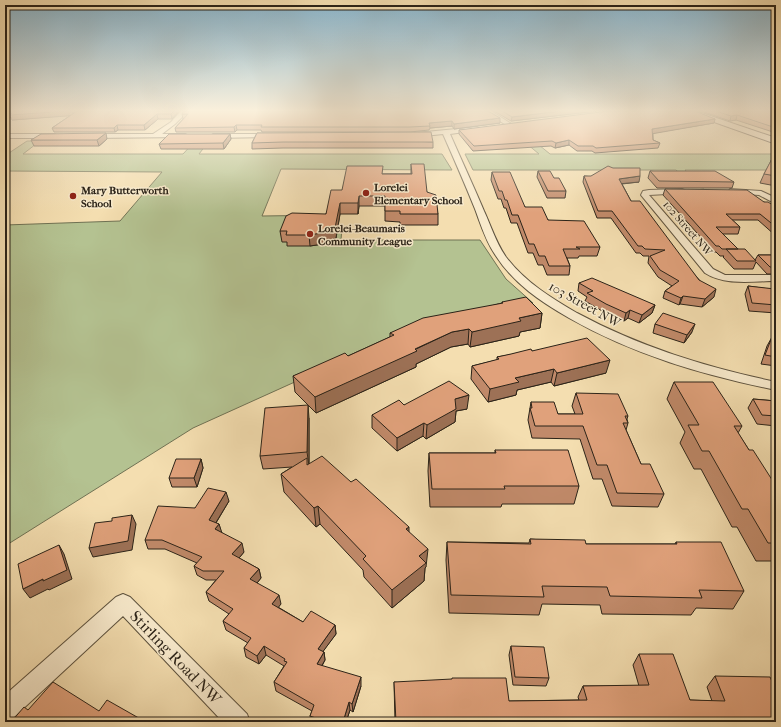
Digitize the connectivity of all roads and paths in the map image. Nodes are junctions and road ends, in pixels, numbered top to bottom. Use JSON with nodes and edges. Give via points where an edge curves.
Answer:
{"nodes":[{"id":1,"x":451,"y":145,"type":"edge"},
{"id":2,"x":694,"y":191,"type":"edge"},
{"id":3,"x":724,"y":191,"type":"edge"},
{"id":4,"x":776,"y":202,"type":"edge"},
{"id":5,"x":776,"y":278,"type":"edge"},
{"id":6,"x":776,"y":386,"type":"edge"},
{"id":7,"x":5,"y":710,"type":"edge"},
{"id":8,"x":239,"y":722,"type":"edge"}],
"edges":[{"from":1,"to":6,"type":"street","name":"103 Street NW","via":[[499,254],[540,296],[588,324],[630,344],[683,364]]},
{"from":2,"to":5,"type":"street","name":"102 Street NW","via":[[655,191],[646,193],[646,198],[708,271],[717,276],[730,278]]},
{"from":3,"to":4,"type":"street","via":[[761,193]]},
{"from":7,"to":8,"type":"street","name":"Stirling Road NW","via":[[123,603]]}]}
